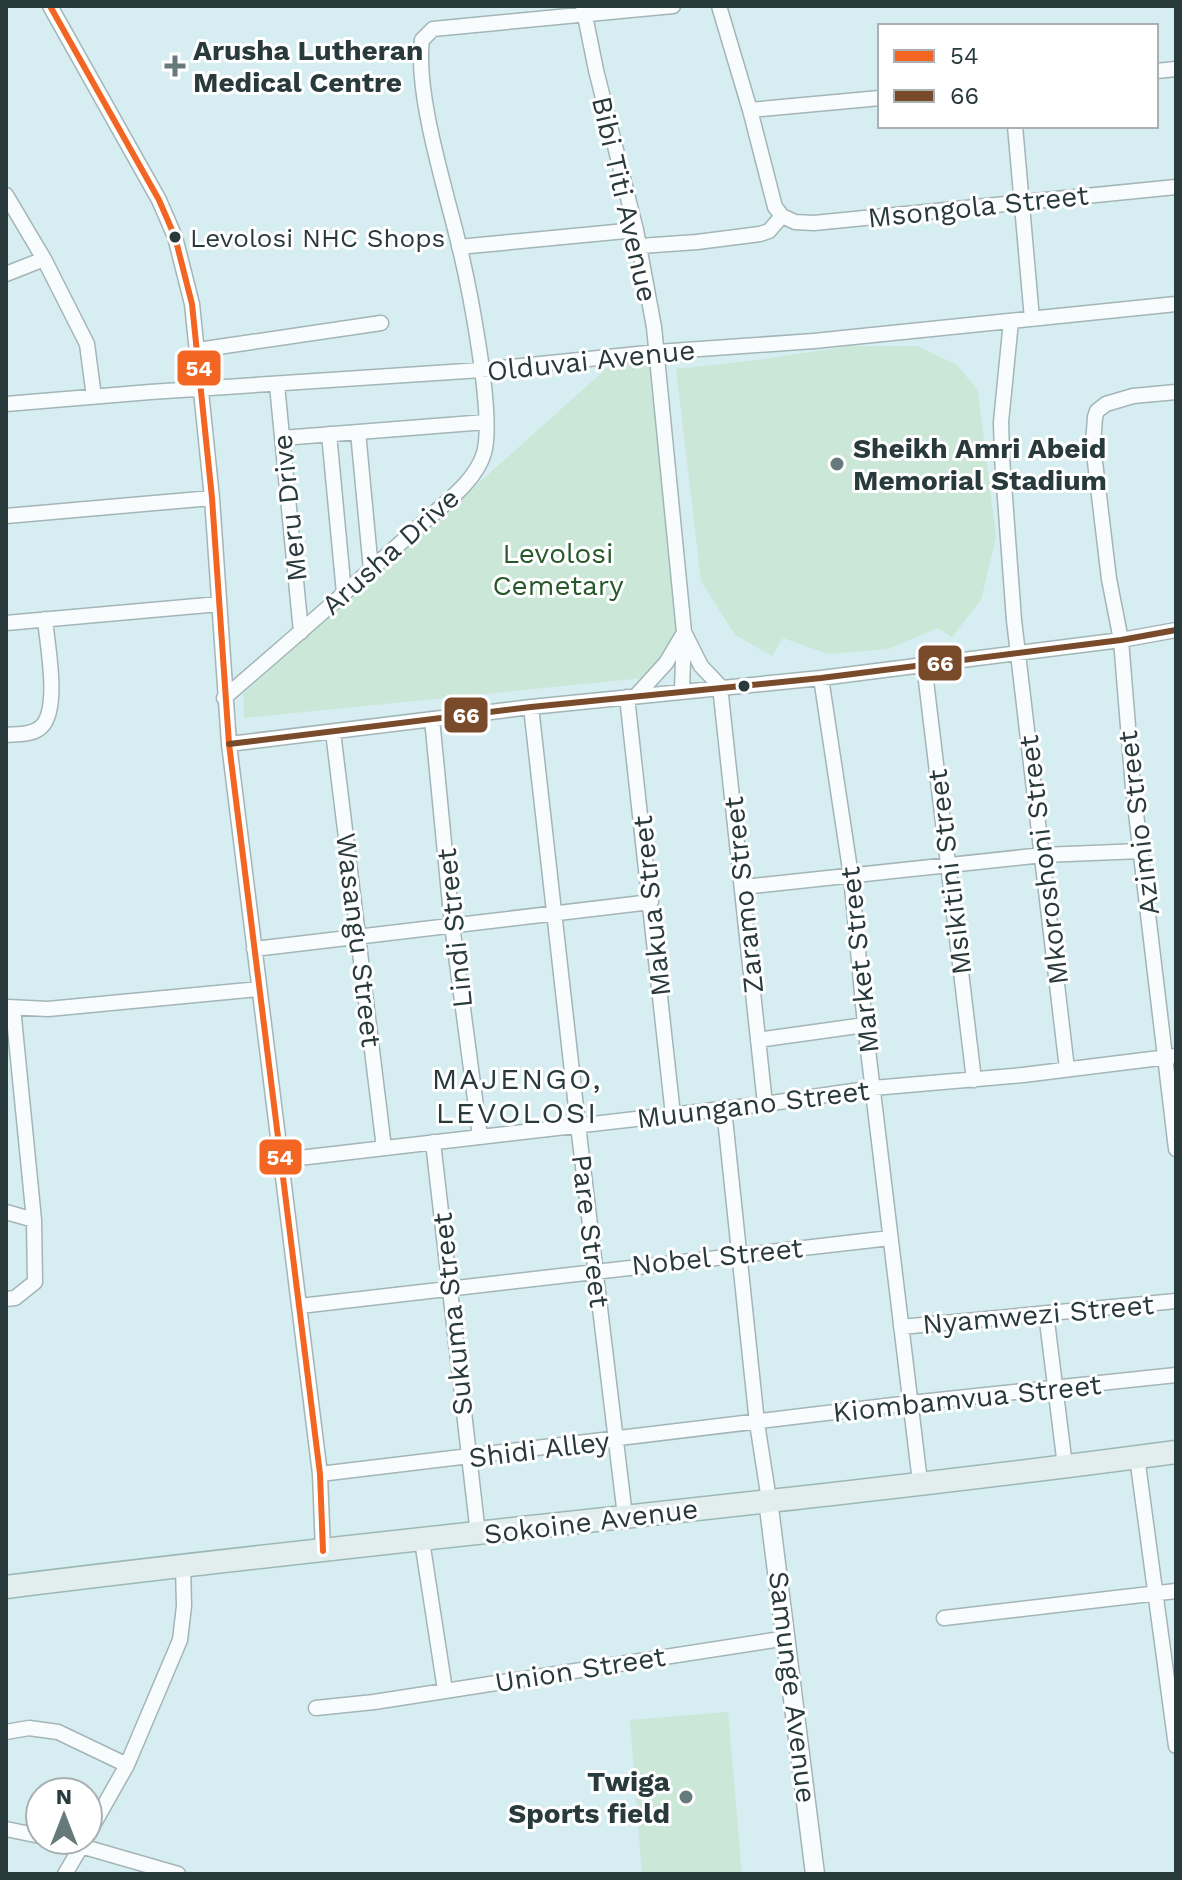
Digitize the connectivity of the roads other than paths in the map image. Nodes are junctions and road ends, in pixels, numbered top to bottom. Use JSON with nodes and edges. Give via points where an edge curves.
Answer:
{"nodes":[{"id":1,"x":50,"y":6,"type":"edge"},
{"id":2,"x":673,"y":6,"type":"edge"},
{"id":3,"x":719,"y":6,"type":"edge"},
{"id":4,"x":584,"y":10,"type":"edge"},
{"id":5,"x":878,"y":98,"type":"edge"},
{"id":6,"x":750,"y":110,"type":"junction"},
{"id":7,"x":1015,"y":128,"type":"edge"},
{"id":8,"x":1176,"y":187,"type":"edge"},
{"id":9,"x":6,"y":195,"type":"edge"},
{"id":10,"x":1022,"y":201,"type":"junction"},
{"id":11,"x":782,"y":216,"type":"junction"},
{"id":12,"x":636,"y":230,"type":"junction"},
{"id":13,"x":640,"y":246,"type":"junction"},
{"id":14,"x":459,"y":247,"type":"junction"},
{"id":15,"x":44,"y":259,"type":"junction"},
{"id":16,"x":6,"y":274,"type":"edge"},
{"id":17,"x":1176,"y":304,"type":"edge"},
{"id":18,"x":1032,"y":319,"type":"junction"},
{"id":19,"x":1011,"y":321,"type":"junction"},
{"id":20,"x":381,"y":323,"type":"dead end"},
{"id":21,"x":198,"y":350,"type":"junction"},
{"id":22,"x":657,"y":352,"type":"junction"},
{"id":23,"x":481,"y":370,"type":"junction"},
{"id":24,"x":277,"y":385,"type":"junction"},
{"id":25,"x":201,"y":389,"type":"junction"},
{"id":26,"x":1176,"y":392,"type":"edge"},
{"id":27,"x":94,"y":397,"type":"junction"},
{"id":28,"x":6,"y":404,"type":"edge"},
{"id":29,"x":486,"y":422,"type":"junction"},
{"id":30,"x":358,"y":432,"type":"junction"},
{"id":31,"x":329,"y":434,"type":"junction"},
{"id":32,"x":282,"y":438,"type":"junction"},
{"id":33,"x":212,"y":498,"type":"junction"},
{"id":34,"x":6,"y":516,"type":"edge"},
{"id":35,"x":371,"y":570,"type":"junction"},
{"id":36,"x":344,"y":593,"type":"junction"},
{"id":37,"x":219,"y":604,"type":"junction"},
{"id":38,"x":45,"y":619,"type":"junction"},
{"id":39,"x":6,"y":623,"type":"edge"},
{"id":40,"x":1176,"y":630,"type":"edge"},
{"id":41,"x":301,"y":632,"type":"junction"},
{"id":42,"x":684,"y":632,"type":"junction"},
{"id":43,"x":1159,"y":635,"type":"junction"},
{"id":44,"x":1176,"y":638,"type":"edge"},
{"id":45,"x":1121,"y":640,"type":"junction"},
{"id":46,"x":1019,"y":652,"type":"junction"},
{"id":47,"x":924,"y":664,"type":"junction"},
{"id":48,"x":821,"y":678,"type":"junction"},
{"id":49,"x":720,"y":686,"type":"junction"},
{"id":50,"x":682,"y":690,"type":"junction"},
{"id":51,"x":632,"y":696,"type":"junction"},
{"id":52,"x":224,"y":698,"type":"junction"},
{"id":53,"x":531,"y":707,"type":"junction"},
{"id":54,"x":432,"y":719,"type":"junction"},
{"id":55,"x":333,"y":732,"type":"junction"},
{"id":56,"x":6,"y":735,"type":"edge"},
{"id":57,"x":229,"y":744,"type":"junction"},
{"id":58,"x":1141,"y":851,"type":"junction"},
{"id":59,"x":1043,"y":855,"type":"junction"},
{"id":60,"x":949,"y":866,"type":"junction"},
{"id":61,"x":851,"y":876,"type":"junction"},
{"id":62,"x":743,"y":887,"type":"junction"},
{"id":63,"x":651,"y":902,"type":"junction"},
{"id":64,"x":553,"y":913,"type":"junction"},
{"id":65,"x":452,"y":925,"type":"junction"},
{"id":66,"x":360,"y":936,"type":"junction"},
{"id":67,"x":254,"y":949,"type":"junction"},
{"id":68,"x":258,"y":989,"type":"junction"},
{"id":69,"x":10,"y":1008,"type":"edge"},
{"id":70,"x":865,"y":1025,"type":"junction"},
{"id":71,"x":758,"y":1040,"type":"junction"},
{"id":72,"x":1170,"y":1057,"type":"edge"},
{"id":73,"x":1067,"y":1069,"type":"junction"},
{"id":74,"x":974,"y":1080,"type":"junction"},
{"id":75,"x":873,"y":1088,"type":"junction"},
{"id":76,"x":6,"y":1102,"type":"edge"},
{"id":77,"x":765,"y":1104,"type":"junction"},
{"id":78,"x":23,"y":1106,"type":"junction"},
{"id":79,"x":724,"y":1109,"type":"junction"},
{"id":80,"x":673,"y":1115,"type":"junction"},
{"id":81,"x":578,"y":1125,"type":"junction"},
{"id":82,"x":480,"y":1137,"type":"junction"},
{"id":83,"x":433,"y":1142,"type":"junction"},
{"id":84,"x":384,"y":1148,"type":"junction"},
{"id":85,"x":1176,"y":1149,"type":"edge"},
{"id":86,"x":282,"y":1160,"type":"junction"},
{"id":87,"x":6,"y":1212,"type":"edge"},
{"id":88,"x":34,"y":1220,"type":"junction"},
{"id":89,"x":890,"y":1238,"type":"junction"},
{"id":90,"x":741,"y":1253,"type":"junction"},
{"id":91,"x":597,"y":1270,"type":"junction"},
{"id":92,"x":449,"y":1289,"type":"junction"},
{"id":93,"x":6,"y":1299,"type":"edge"},
{"id":94,"x":1176,"y":1301,"type":"edge"},
{"id":95,"x":300,"y":1306,"type":"junction"},
{"id":96,"x":1046,"y":1313,"type":"junction"},
{"id":97,"x":901,"y":1327,"type":"junction"},
{"id":98,"x":1176,"y":1375,"type":"edge"},
{"id":99,"x":1054,"y":1389,"type":"junction"},
{"id":100,"x":910,"y":1403,"type":"junction"},
{"id":101,"x":757,"y":1423,"type":"junction"},
{"id":102,"x":616,"y":1440,"type":"junction"},
{"id":103,"x":1176,"y":1452,"type":"edge"},
{"id":104,"x":468,"y":1457,"type":"junction"},
{"id":105,"x":1137,"y":1457,"type":"junction"},
{"id":106,"x":1065,"y":1466,"type":"junction"},
{"id":107,"x":320,"y":1474,"type":"junction"},
{"id":108,"x":920,"y":1482,"type":"junction"},
{"id":109,"x":769,"y":1500,"type":"junction"},
{"id":110,"x":625,"y":1516,"type":"junction"},
{"id":111,"x":478,"y":1534,"type":"junction"},
{"id":112,"x":422,"y":1541,"type":"junction"},
{"id":113,"x":323,"y":1551,"type":"junction"},
{"id":114,"x":183,"y":1566,"type":"junction"},
{"id":115,"x":6,"y":1587,"type":"edge"},
{"id":116,"x":1176,"y":1591,"type":"edge"},
{"id":117,"x":1154,"y":1593,"type":"junction"},
{"id":118,"x":944,"y":1618,"type":"dead end"},
{"id":119,"x":787,"y":1638,"type":"junction"},
{"id":120,"x":445,"y":1690,"type":"junction"},
{"id":121,"x":316,"y":1708,"type":"dead end"},
{"id":122,"x":6,"y":1732,"type":"edge"},
{"id":123,"x":1176,"y":1746,"type":"edge"},
{"id":124,"x":127,"y":1765,"type":"junction"},
{"id":125,"x":104,"y":1806,"type":"edge"},
{"id":126,"x":104,"y":1847,"type":"edge"},
{"id":127,"x":76,"y":1856,"type":"edge"},
{"id":128,"x":65,"y":1874,"type":"edge"},
{"id":129,"x":178,"y":1874,"type":"edge"},
{"id":130,"x":815,"y":1874,"type":"edge"}],
"edges":[{"from":1,"to":21,"type":"street","via":[[159,200],[180,256]]},
{"from":2,"to":4,"type":"street","name":"Arusha Drive"},
{"from":3,"to":6,"type":"street"},
{"from":4,"to":12,"type":"street","name":"Bibi Titi Avenue"},
{"from":4,"to":14,"type":"street","name":"Arusha Drive","via":[[433,29],[422,40],[420,67]]},
{"from":5,"to":6,"type":"street"},
{"from":6,"to":11,"type":"street","via":[[771,197]]},
{"from":7,"to":10,"type":"street"},
{"from":8,"to":10,"type":"street","name":"Msongola Street"},
{"from":9,"to":15,"type":"street"},
{"from":10,"to":11,"type":"street","name":"Msongola Street","via":[[814,223]]},
{"from":10,"to":18,"type":"street"},
{"from":11,"to":13,"type":"street","via":[[760,234]]},
{"from":12,"to":13,"type":"street","name":"Bibi Titi Avenue"},
{"from":12,"to":14,"type":"street"},
{"from":13,"to":22,"type":"street","name":"Bibi Titi Avenue"},
{"from":14,"to":23,"type":"street","name":"Arusha Drive"},
{"from":15,"to":16,"type":"street"},
{"from":15,"to":27,"type":"street","via":[[87,344]]},
{"from":17,"to":18,"type":"street","name":"Olduvai Avenue"},
{"from":18,"to":19,"type":"street","name":"Olduvai Avenue"},
{"from":19,"to":22,"type":"street","name":"Olduvai Avenue"},
{"from":19,"to":46,"type":"street","name":"Mkoroshoni Street","via":[[1001,422]]},
{"from":20,"to":21,"type":"street"},
{"from":21,"to":25,"type":"street"},
{"from":22,"to":23,"type":"street","name":"Olduvai Avenue"},
{"from":22,"to":42,"type":"street","name":"Bibi Titi Avenue"},
{"from":23,"to":24,"type":"street","name":"Olduvai Avenue"},
{"from":23,"to":29,"type":"street","name":"Arusha Drive"},
{"from":24,"to":25,"type":"street","name":"Olduvai Avenue"},
{"from":24,"to":32,"type":"street","name":"Meru Drive"},
{"from":25,"to":27,"type":"street","name":"Olduvai Avenue"},
{"from":25,"to":33,"type":"street"},
{"from":26,"to":45,"type":"street","name":"Azimio Street","via":[[1106,404],[1095,417],[1098,493]]},
{"from":27,"to":28,"type":"street","name":"Olduvai Avenue"},
{"from":29,"to":30,"type":"street"},
{"from":29,"to":35,"type":"street","name":"Arusha Drive","via":[[485,452],[469,479]]},
{"from":30,"to":31,"type":"street"},
{"from":30,"to":35,"type":"street"},
{"from":31,"to":32,"type":"street"},
{"from":31,"to":36,"type":"street"},
{"from":32,"to":41,"type":"street","name":"Meru Drive"},
{"from":33,"to":34,"type":"street"},
{"from":33,"to":37,"type":"street"},
{"from":35,"to":36,"type":"street","name":"Arusha Drive"},
{"from":36,"to":41,"type":"street","name":"Arusha Drive"},
{"from":37,"to":38,"type":"street"},
{"from":37,"to":52,"type":"street"},
{"from":38,"to":39,"type":"street"},
{"from":38,"to":56,"type":"street","via":[[51,709],[36,730]]},
{"from":40,"to":43,"type":"street"},
{"from":41,"to":52,"type":"street","name":"Arusha Drive"},
{"from":42,"to":49,"type":"street","via":[[701,666]]},
{"from":42,"to":50,"type":"street"},
{"from":42,"to":51,"type":"street","via":[[666,663]]},
{"from":43,"to":44,"type":"street"},
{"from":43,"to":45,"type":"street"},
{"from":45,"to":46,"type":"street"},
{"from":45,"to":58,"type":"street","name":"Azimio Street"},
{"from":46,"to":47,"type":"street"},
{"from":46,"to":59,"type":"street","name":"Mkoroshoni Street"},
{"from":47,"to":48,"type":"street"},
{"from":47,"to":60,"type":"street","name":"Msikitini Street"},
{"from":48,"to":49,"type":"street"},
{"from":48,"to":61,"type":"street","name":"Market Street"},
{"from":49,"to":50,"type":"street"},
{"from":49,"to":62,"type":"street","name":"Zaramo Street"},
{"from":50,"to":51,"type":"street"},
{"from":51,"to":53,"type":"street"},
{"from":51,"to":63,"type":"street","name":"Makua Street"},
{"from":52,"to":57,"type":"street"},
{"from":53,"to":54,"type":"street"},
{"from":53,"to":64,"type":"street","name":"Pare Street"},
{"from":54,"to":55,"type":"street"},
{"from":54,"to":65,"type":"street","name":"Lindi Street"},
{"from":55,"to":57,"type":"street"},
{"from":55,"to":66,"type":"street","name":"Wasangu Street"},
{"from":57,"to":67,"type":"street"},
{"from":58,"to":59,"type":"street"},
{"from":58,"to":72,"type":"street","name":"Azimio Street"},
{"from":59,"to":60,"type":"street"},
{"from":59,"to":73,"type":"street","name":"Mkoroshoni Street"},
{"from":60,"to":61,"type":"street"},
{"from":60,"to":74,"type":"street","name":"Msikitini Street"},
{"from":61,"to":62,"type":"street"},
{"from":61,"to":70,"type":"street","name":"Market Street"},
{"from":62,"to":71,"type":"street","name":"Zaramo Street"},
{"from":63,"to":64,"type":"street"},
{"from":63,"to":80,"type":"street","name":"Makua Street"},
{"from":64,"to":65,"type":"street"},
{"from":64,"to":81,"type":"street","name":"Pare Street"},
{"from":65,"to":66,"type":"street"},
{"from":65,"to":82,"type":"street","name":"Lindi Street"},
{"from":66,"to":67,"type":"street"},
{"from":66,"to":84,"type":"street","name":"Wasangu Street"},
{"from":67,"to":68,"type":"street"},
{"from":68,"to":69,"type":"street"},
{"from":68,"to":86,"type":"street"},
{"from":69,"to":78,"type":"street"},
{"from":70,"to":71,"type":"street"},
{"from":70,"to":75,"type":"street","name":"Market Street"},
{"from":71,"to":77,"type":"street","name":"Zaramo Street"},
{"from":72,"to":73,"type":"street","name":"Muungano Street"},
{"from":72,"to":85,"type":"street","name":"Azimio Street"},
{"from":73,"to":74,"type":"street","name":"Muungano Street"},
{"from":74,"to":75,"type":"street","name":"Muungano Street"},
{"from":75,"to":77,"type":"street","name":"Muungano Street"},
{"from":75,"to":89,"type":"street","name":"Market Street"},
{"from":76,"to":78,"type":"street"},
{"from":77,"to":79,"type":"street","name":"Muungano Street"},
{"from":78,"to":88,"type":"street"},
{"from":79,"to":80,"type":"street","name":"Muungano Street"},
{"from":79,"to":90,"type":"street"},
{"from":80,"to":81,"type":"street","name":"Muungano Street"},
{"from":81,"to":82,"type":"street","name":"Muungano Street"},
{"from":81,"to":91,"type":"street","name":"Pare Street"},
{"from":82,"to":83,"type":"street","name":"Muungano Street"},
{"from":83,"to":84,"type":"street","name":"Muungano Street"},
{"from":83,"to":92,"type":"street","name":"Sukuma Street"},
{"from":84,"to":86,"type":"street","name":"Muungano Street"},
{"from":86,"to":95,"type":"street"},
{"from":87,"to":88,"type":"street"},
{"from":88,"to":93,"type":"street","via":[[35,1282]]},
{"from":89,"to":90,"type":"street","name":"Nobel Street"},
{"from":89,"to":97,"type":"street","name":"Market Street"},
{"from":90,"to":91,"type":"street","name":"Nobel Street"},
{"from":90,"to":101,"type":"street"},
{"from":91,"to":92,"type":"street","name":"Nobel Street"},
{"from":91,"to":102,"type":"street","name":"Pare Street"},
{"from":92,"to":95,"type":"street","name":"Nobel Street"},
{"from":92,"to":104,"type":"street","name":"Sukuma Street"},
{"from":94,"to":96,"type":"street","name":"Nyamwezi Street"},
{"from":95,"to":107,"type":"street"},
{"from":96,"to":97,"type":"street","name":"Nyamwezi Street"},
{"from":96,"to":99,"type":"street"},
{"from":97,"to":100,"type":"street","name":"Market Street"},
{"from":98,"to":99,"type":"street","name":"Kiombamvua Street"},
{"from":99,"to":100,"type":"street","name":"Kiombamvua Street"},
{"from":99,"to":106,"type":"street"},
{"from":100,"to":101,"type":"street","name":"Kiombamvua Street"},
{"from":100,"to":108,"type":"street","name":"Market Street"},
{"from":101,"to":102,"type":"street","name":"Shidi Alley"},
{"from":101,"to":109,"type":"street"},
{"from":102,"to":104,"type":"street","name":"Shidi Alley"},
{"from":102,"to":110,"type":"street","name":"Pare Street"},
{"from":103,"to":105,"type":"main road","name":"Sokoine Avenue"},
{"from":104,"to":107,"type":"street","name":"Shidi Alley"},
{"from":104,"to":111,"type":"street","name":"Sukuma Street"},
{"from":105,"to":106,"type":"main road","name":"Sokoine Avenue"},
{"from":105,"to":117,"type":"street"},
{"from":106,"to":108,"type":"main road","name":"Sokoine Avenue"},
{"from":107,"to":113,"type":"street"},
{"from":108,"to":109,"type":"main road","name":"Sokoine Avenue"},
{"from":109,"to":110,"type":"main road","name":"Sokoine Avenue"},
{"from":109,"to":119,"type":"street","name":"Samunge Avenue"},
{"from":110,"to":111,"type":"main road","name":"Sokoine Avenue"},
{"from":111,"to":112,"type":"main road","name":"Sokoine Avenue"},
{"from":112,"to":113,"type":"main road","name":"Sokoine Avenue"},
{"from":112,"to":120,"type":"street"},
{"from":113,"to":114,"type":"main road","name":"Sokoine Avenue"},
{"from":114,"to":115,"type":"main road","name":"Sokoine Avenue"},
{"from":114,"to":124,"type":"street","via":[[180,1640]]},
{"from":116,"to":117,"type":"street"},
{"from":117,"to":118,"type":"street"},
{"from":117,"to":123,"type":"street"},
{"from":119,"to":120,"type":"street","name":"Union Street"},
{"from":119,"to":130,"type":"street","name":"Samunge Avenue"},
{"from":120,"to":121,"type":"street","name":"Union Street"},
{"from":122,"to":124,"type":"street","via":[[58,1732]]},
{"from":124,"to":125,"type":"street"},
{"from":126,"to":129,"type":"street"},
{"from":127,"to":128,"type":"street"}]}
